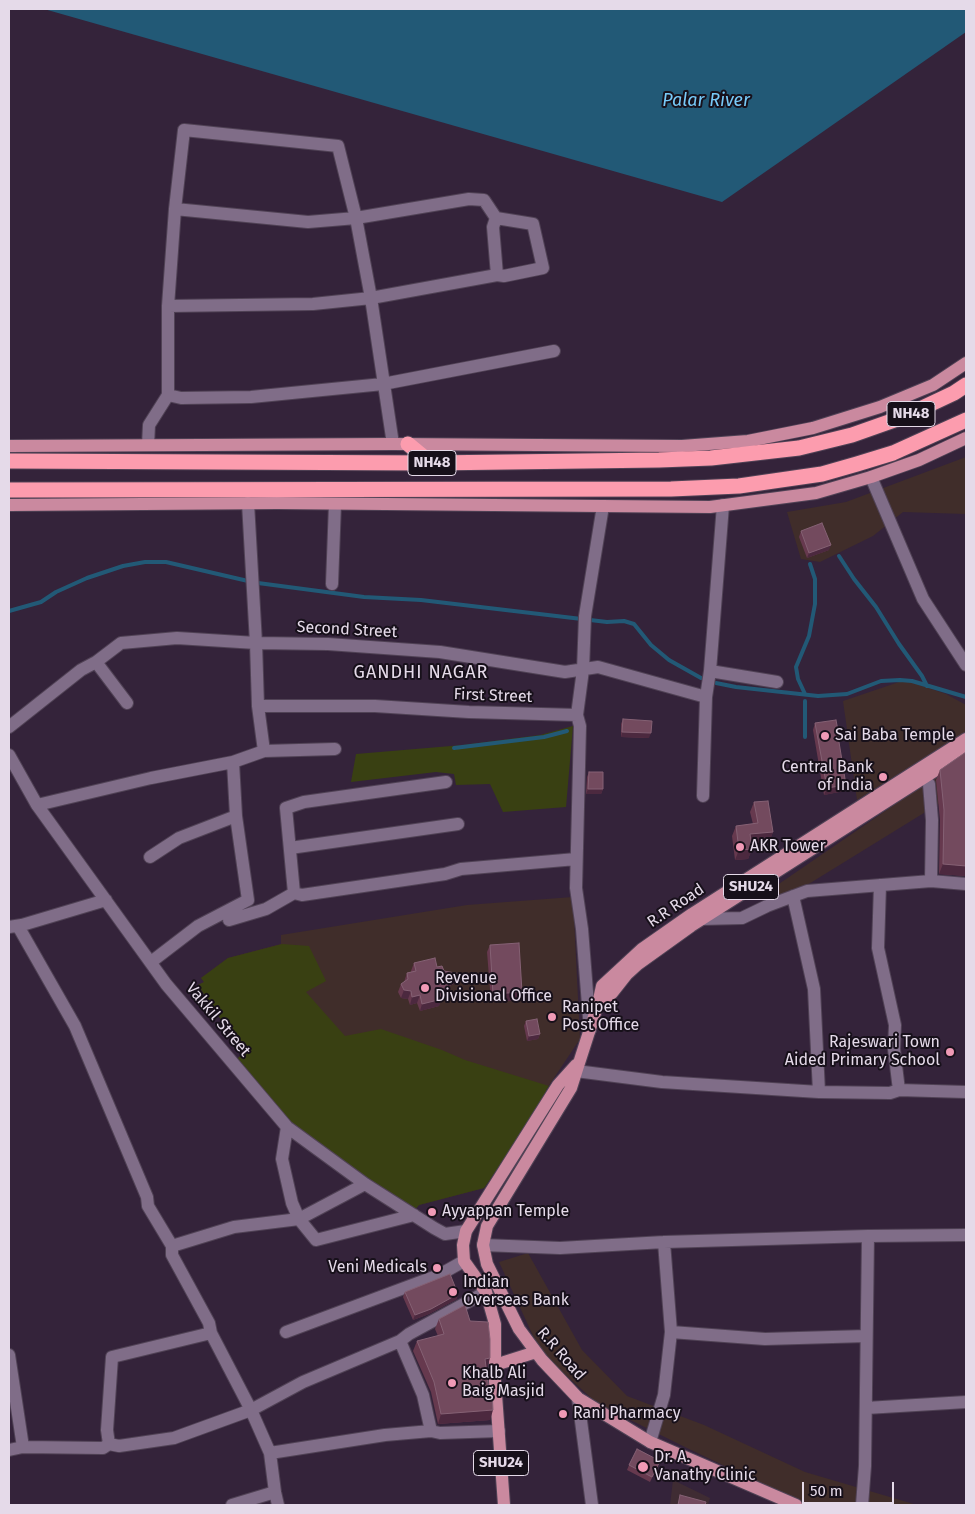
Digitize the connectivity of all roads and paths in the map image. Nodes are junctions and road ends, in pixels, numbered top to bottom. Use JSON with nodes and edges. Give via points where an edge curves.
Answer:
{"nodes":[{"id":1,"x":175,"y":209,"type":"junction"},
{"id":2,"x":356,"y":218,"type":"junction"},
{"id":3,"x":496,"y":218,"type":"junction"},
{"id":4,"x":496,"y":275,"type":"junction"},
{"id":5,"x":371,"y":298,"type":"junction"},
{"id":6,"x":168,"y":306,"type":"junction"},
{"id":7,"x":554,"y":351,"type":"dead end"},
{"id":8,"x":966,"y":363,"type":"edge"},
{"id":9,"x":383,"y":384,"type":"junction"},
{"id":10,"x":966,"y":385,"type":"edge"},
{"id":11,"x":168,"y":395,"type":"junction"},
{"id":12,"x":966,"y":420,"type":"edge"},
{"id":13,"x":966,"y":438,"type":"edge"},
{"id":14,"x":400,"y":444,"type":"junction"},
{"id":15,"x":148,"y":445,"type":"junction"},
{"id":16,"x":9,"y":446,"type":"edge"},
{"id":17,"x":9,"y":462,"type":"edge"},
{"id":18,"x":431,"y":463,"type":"junction"},
{"id":19,"x":871,"y":477,"type":"junction"},
{"id":20,"x":9,"y":490,"type":"edge"},
{"id":21,"x":248,"y":503,"type":"junction"},
{"id":22,"x":335,"y":504,"type":"junction"},
{"id":23,"x":9,"y":505,"type":"edge"},
{"id":24,"x":603,"y":506,"type":"junction"},
{"id":25,"x":723,"y":506,"type":"junction"},
{"id":26,"x":332,"y":584,"type":"dead end"},
{"id":27,"x":256,"y":644,"type":"junction"},
{"id":28,"x":96,"y":662,"type":"junction"},
{"id":29,"x":966,"y":665,"type":"edge"},
{"id":30,"x":583,"y":670,"type":"junction"},
{"id":31,"x":710,"y":671,"type":"junction"},
{"id":32,"x":777,"y":682,"type":"dead end"},
{"id":33,"x":706,"y":697,"type":"junction"},
{"id":34,"x":127,"y":703,"type":"dead end"},
{"id":35,"x":258,"y":706,"type":"junction"},
{"id":36,"x":577,"y":714,"type":"junction"},
{"id":37,"x":9,"y":727,"type":"edge"},
{"id":38,"x":966,"y":738,"type":"edge"},
{"id":39,"x":335,"y":749,"type":"dead end"},
{"id":40,"x":264,"y":751,"type":"junction"},
{"id":41,"x":966,"y":751,"type":"edge"},
{"id":42,"x":9,"y":755,"type":"edge"},
{"id":43,"x":233,"y":762,"type":"junction"},
{"id":44,"x":446,"y":782,"type":"dead end"},
{"id":45,"x":929,"y":784,"type":"dead end"},
{"id":46,"x":702,"y":796,"type":"dead end"},
{"id":47,"x":37,"y":805,"type":"junction"},
{"id":48,"x":236,"y":816,"type":"junction"},
{"id":49,"x":458,"y":824,"type":"dead end"},
{"id":50,"x":290,"y":848,"type":"junction"},
{"id":51,"x":150,"y":857,"type":"dead end"},
{"id":52,"x":576,"y":860,"type":"junction"},
{"id":53,"x":931,"y":881,"type":"junction"},
{"id":54,"x":966,"y":884,"type":"edge"},
{"id":55,"x":880,"y":885,"type":"junction"},
{"id":56,"x":294,"y":893,"type":"junction"},
{"id":57,"x":793,"y":896,"type":"junction"},
{"id":58,"x":106,"y":900,"type":"junction"},
{"id":59,"x":701,"y":919,"type":"junction"},
{"id":60,"x":229,"y":920,"type":"dead end"},
{"id":61,"x":14,"y":927,"type":"edge"},
{"id":62,"x":150,"y":962,"type":"junction"},
{"id":63,"x":598,"y":1004,"type":"junction"},
{"id":64,"x":590,"y":1030,"type":"junction"},
{"id":65,"x":577,"y":1066,"type":"junction"},
{"id":66,"x":564,"y":1087,"type":"junction"},
{"id":67,"x":899,"y":1090,"type":"junction"},
{"id":68,"x":819,"y":1092,"type":"junction"},
{"id":69,"x":966,"y":1092,"type":"edge"},
{"id":70,"x":287,"y":1127,"type":"junction"},
{"id":71,"x":365,"y":1184,"type":"junction"},
{"id":72,"x":414,"y":1215,"type":"junction"},
{"id":73,"x":299,"y":1219,"type":"junction"},
{"id":74,"x":466,"y":1231,"type":"junction"},
{"id":75,"x":966,"y":1235,"type":"edge"},
{"id":76,"x":868,"y":1236,"type":"junction"},
{"id":77,"x":664,"y":1242,"type":"junction"},
{"id":78,"x":483,"y":1245,"type":"junction"},
{"id":79,"x":172,"y":1246,"type":"junction"},
{"id":80,"x":464,"y":1261,"type":"junction"},
{"id":81,"x":486,"y":1292,"type":"junction"},
{"id":82,"x":286,"y":1332,"type":"dead end"},
{"id":83,"x":670,"y":1332,"type":"junction"},
{"id":84,"x":211,"y":1333,"type":"junction"},
{"id":85,"x":866,"y":1336,"type":"junction"},
{"id":86,"x":400,"y":1341,"type":"junction"},
{"id":87,"x":536,"y":1352,"type":"junction"},
{"id":88,"x":9,"y":1355,"type":"edge"},
{"id":89,"x":495,"y":1365,"type":"junction"},
{"id":90,"x":578,"y":1398,"type":"junction"},
{"id":91,"x":966,"y":1402,"type":"edge"},
{"id":92,"x":866,"y":1408,"type":"junction"},
{"id":93,"x":251,"y":1410,"type":"junction"},
{"id":94,"x":431,"y":1431,"type":"junction"},
{"id":95,"x":499,"y":1431,"type":"junction"},
{"id":96,"x":650,"y":1442,"type":"junction"},
{"id":97,"x":110,"y":1444,"type":"junction"},
{"id":98,"x":24,"y":1447,"type":"junction"},
{"id":99,"x":9,"y":1450,"type":"edge"},
{"id":100,"x":270,"y":1452,"type":"junction"},
{"id":101,"x":275,"y":1492,"type":"junction"},
{"id":102,"x":232,"y":1505,"type":"edge"},
{"id":103,"x":278,"y":1505,"type":"edge"},
{"id":104,"x":504,"y":1505,"type":"edge"},
{"id":105,"x":592,"y":1505,"type":"edge"},
{"id":106,"x":796,"y":1505,"type":"edge"},
{"id":107,"x":862,"y":1505,"type":"edge"}],
"edges":[{"from":1,"to":2,"type":"street","via":[[308,222]]},
{"from":1,"to":2,"type":"street","via":[[184,130],[338,146]]},
{"from":1,"to":6,"type":"street"},
{"from":2,"to":3,"type":"street","via":[[469,199],[484,200]]},
{"from":2,"to":5,"type":"street"},
{"from":3,"to":4,"type":"street","via":[[493,228]]},
{"from":3,"to":4,"type":"street","via":[[533,224],[543,268]]},
{"from":4,"to":5,"type":"street"},
{"from":5,"to":6,"type":"street","via":[[313,304]]},
{"from":5,"to":9,"type":"street"},
{"from":6,"to":11,"type":"street"},
{"from":7,"to":9,"type":"street"},
{"from":8,"to":14,"type":"main road","via":[[933,386],[880,407],[812,428],[748,441],[682,446]]},
{"from":9,"to":11,"type":"street","via":[[251,397],[181,398]]},
{"from":9,"to":14,"type":"street"},
{"from":10,"to":18,"type":"highway","number":"NH48","via":[[903,417],[799,448],[711,458]]},
{"from":11,"to":15,"type":"street","via":[[149,425]]},
{"from":12,"to":20,"type":"highway","number":"NH48","via":[[893,453],[822,474],[739,486],[671,489]]},
{"from":13,"to":19,"type":"main road","via":[[919,460]]},
{"from":14,"to":15,"type":"main road"},
{"from":14,"to":18,"type":"highway"},
{"from":15,"to":16,"type":"main road"},
{"from":17,"to":18,"type":"highway","number":"NH48"},
{"from":19,"to":25,"type":"main road","via":[[816,493]]},
{"from":19,"to":29,"type":"street","via":[[923,599]]},
{"from":21,"to":22,"type":"main road"},
{"from":21,"to":23,"type":"main road"},
{"from":21,"to":27,"type":"street"},
{"from":22,"to":24,"type":"main road"},
{"from":22,"to":26,"type":"street"},
{"from":24,"to":25,"type":"main road"},
{"from":24,"to":30,"type":"street","via":[[585,623]]},
{"from":25,"to":31,"type":"street"},
{"from":27,"to":28,"type":"street","name":"Second Street","via":[[177,638],[121,643]]},
{"from":27,"to":30,"type":"street","name":"Second Street","via":[[328,644],[440,652],[565,672]]},
{"from":27,"to":35,"type":"street"},
{"from":28,"to":34,"type":"street"},
{"from":28,"to":37,"type":"street","name":"Second Street","via":[[81,670]]},
{"from":30,"to":33,"type":"street","name":"Second Street","via":[[598,667]]},
{"from":30,"to":36,"type":"street"},
{"from":31,"to":32,"type":"street"},
{"from":31,"to":33,"type":"street"},
{"from":33,"to":46,"type":"street"},
{"from":35,"to":36,"type":"street","name":"First Street","via":[[375,706]]},
{"from":35,"to":40,"type":"street"},
{"from":36,"to":52,"type":"street","via":[[580,726]]},
{"from":38,"to":63,"type":"main road","name":"R.R Road","number":"SHU24","via":[[642,949],[602,986]]},
{"from":39,"to":40,"type":"street"},
{"from":40,"to":43,"type":"street"},
{"from":41,"to":59,"type":"main road","name":"R.R Road","number":"SHU24"},
{"from":42,"to":47,"type":"street","name":"Vakkil Street"},
{"from":43,"to":47,"type":"street"},
{"from":43,"to":48,"type":"street"},
{"from":44,"to":50,"type":"street","via":[[304,802],[286,808]]},
{"from":45,"to":53,"type":"street"},
{"from":47,"to":58,"type":"street","name":"Vakkil Street"},
{"from":48,"to":51,"type":"street","via":[[179,838]]},
{"from":48,"to":62,"type":"street","via":[[248,900],[198,926]]},
{"from":49,"to":50,"type":"street"},
{"from":50,"to":56,"type":"street"},
{"from":52,"to":56,"type":"street","via":[[461,869],[312,894]]},
{"from":52,"to":64,"type":"street"},
{"from":53,"to":54,"type":"street"},
{"from":53,"to":55,"type":"street"},
{"from":55,"to":57,"type":"street","via":[[807,891]]},
{"from":55,"to":67,"type":"street","via":[[878,948],[895,1024],[894,1049]]},
{"from":56,"to":60,"type":"street","via":[[266,910]]},
{"from":57,"to":59,"type":"street","via":[[742,918]]},
{"from":57,"to":68,"type":"street","via":[[814,988]]},
{"from":58,"to":61,"type":"street"},
{"from":58,"to":62,"type":"street","name":"Vakkil Street"},
{"from":59,"to":63,"type":"main road","name":"R.R Road","number":"SHU24","via":[[638,964]]},
{"from":61,"to":79,"type":"street","via":[[75,1026],[148,1206]]},
{"from":62,"to":70,"type":"street","name":"Vakkil Street"},
{"from":63,"to":64,"type":"main road","name":"R.R Road","number":"SHU24"},
{"from":64,"to":65,"type":"main road","name":"R.R Road","number":"SHU24"},
{"from":65,"to":66,"type":"main road","name":"R.R Road","number":"SHU24"},
{"from":65,"to":68,"type":"street","via":[[662,1082]]},
{"from":66,"to":74,"type":"main road","name":"R.R Road","number":"SHU24"},
{"from":66,"to":78,"type":"main road","name":"R.R Road","number":"SHU24","via":[[487,1226]]},
{"from":67,"to":68,"type":"street","via":[[890,1093]]},
{"from":67,"to":69,"type":"street"},
{"from":70,"to":71,"type":"street","name":"Vakkil Street"},
{"from":70,"to":73,"type":"street","via":[[282,1159]]},
{"from":71,"to":72,"type":"street","name":"Vakkil Street"},
{"from":71,"to":73,"type":"street"},
{"from":72,"to":73,"type":"street","via":[[316,1240]]},
{"from":72,"to":74,"type":"street","name":"Vakkil Street","via":[[445,1234]]},
{"from":73,"to":79,"type":"street","via":[[234,1227]]},
{"from":74,"to":80,"type":"main road","name":"R.R Road","number":"SHU24"},
{"from":75,"to":76,"type":"street"},
{"from":76,"to":77,"type":"street"},
{"from":76,"to":85,"type":"street"},
{"from":77,"to":78,"type":"street","via":[[560,1248]]},
{"from":77,"to":83,"type":"street"},
{"from":78,"to":87,"type":"main road","name":"R.R Road","via":[[487,1264],[519,1329]]},
{"from":79,"to":84,"type":"street","via":[[172,1254],[209,1322]]},
{"from":80,"to":81,"type":"main road","number":"SHU24"},
{"from":80,"to":82,"type":"street","via":[[439,1275]]},
{"from":81,"to":86,"type":"street"},
{"from":81,"to":89,"type":"main road","number":"SHU24","via":[[495,1324]]},
{"from":83,"to":85,"type":"street","via":[[765,1339]]},
{"from":83,"to":96,"type":"street","via":[[664,1395]]},
{"from":84,"to":93,"type":"street"},
{"from":84,"to":97,"type":"street","via":[[112,1357],[107,1430]]},
{"from":85,"to":92,"type":"street"},
{"from":86,"to":93,"type":"street","via":[[303,1382]]},
{"from":86,"to":94,"type":"street","via":[[423,1395]]},
{"from":87,"to":89,"type":"main road"},
{"from":87,"to":90,"type":"main road","name":"R.R Road"},
{"from":88,"to":98,"type":"street"},
{"from":89,"to":95,"type":"main road","number":"SHU24"},
{"from":90,"to":96,"type":"main road","name":"R.R Road"},
{"from":90,"to":105,"type":"street"},
{"from":91,"to":92,"type":"street"},
{"from":92,"to":107,"type":"street"},
{"from":93,"to":97,"type":"street","via":[[174,1438],[119,1446]]},
{"from":93,"to":100,"type":"street"},
{"from":94,"to":95,"type":"street"},
{"from":94,"to":100,"type":"street"},
{"from":95,"to":104,"type":"main road","number":"SHU24"},
{"from":96,"to":106,"type":"main road","name":"R.R Road"},
{"from":97,"to":98,"type":"street","via":[[103,1448]]},
{"from":98,"to":99,"type":"street"},
{"from":100,"to":101,"type":"street"},
{"from":101,"to":102,"type":"street"},
{"from":101,"to":103,"type":"street"}]}
